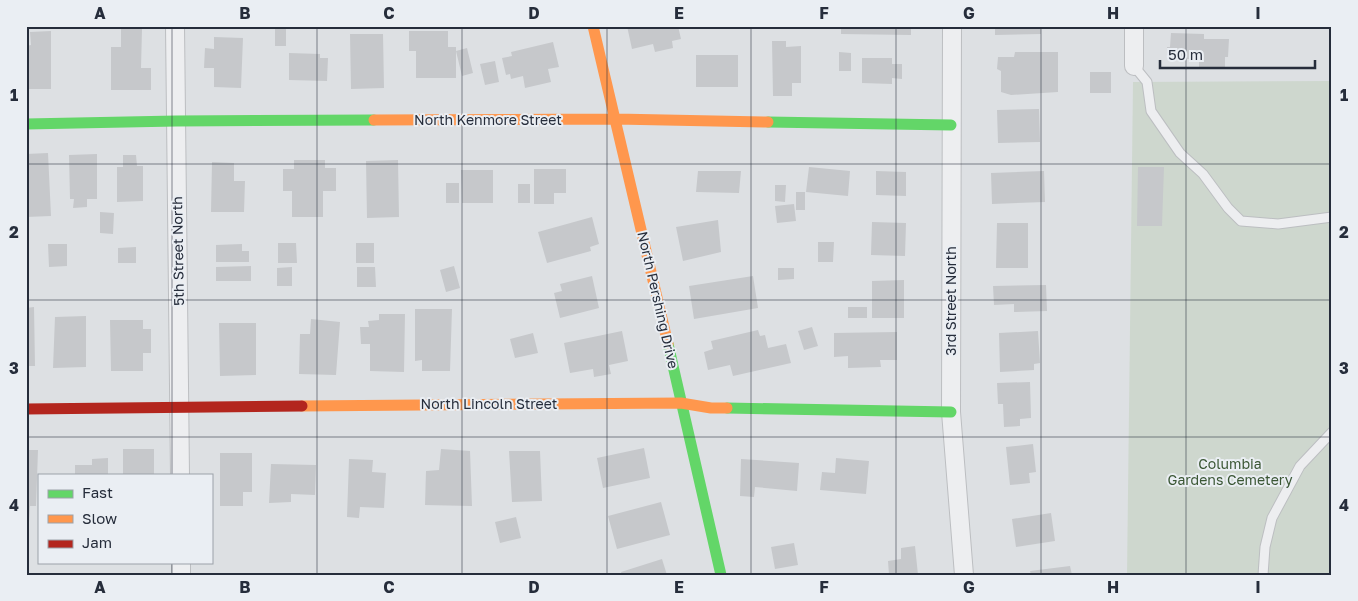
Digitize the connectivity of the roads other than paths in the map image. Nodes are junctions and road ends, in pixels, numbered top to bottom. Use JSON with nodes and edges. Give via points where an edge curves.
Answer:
{"nodes":[{"id":1,"x":175,"y":26,"type":"edge"},
{"id":2,"x":593,"y":26,"type":"edge"},
{"id":3,"x":952,"y":26,"type":"edge"},
{"id":4,"x":1134,"y":26,"type":"edge"},
{"id":5,"x":1134,"y":66,"type":"joint"},
{"id":6,"x":616,"y":119,"type":"junction"},
{"id":7,"x":176,"y":121,"type":"junction"},
{"id":8,"x":26,"y":124,"type":"edge"},
{"id":9,"x":951,"y":125,"type":"junction"},
{"id":10,"x":1332,"y":217,"type":"edge"},
{"id":11,"x":681,"y":403,"type":"junction"},
{"id":12,"x":180,"y":407,"type":"junction"},
{"id":13,"x":26,"y":409,"type":"edge"},
{"id":14,"x":951,"y":412,"type":"junction"},
{"id":15,"x":1332,"y":432,"type":"edge"},
{"id":16,"x":180,"y":474,"type":"edge"},
{"id":17,"x":721,"y":575,"type":"edge"},
{"id":18,"x":964,"y":575,"type":"edge"},
{"id":19,"x":1263,"y":575,"type":"edge"}],
"edges":[{"from":1,"to":7,"type":"street","name":"5th Street North"},
{"from":2,"to":6,"type":"street","name":"North Pershing Drive"},
{"from":3,"to":9,"type":"street","name":"3rd Street North"},
{"from":4,"to":5,"type":"street"},
{"from":5,"to":10,"type":"lane","via":[[1146,82],[1151,111],[1180,154],[1204,174],[1241,221],[1278,224]]},
{"from":6,"to":7,"type":"street","name":"North Kenmore Street"},
{"from":6,"to":9,"type":"street","name":"North Kenmore Street"},
{"from":6,"to":11,"type":"street","name":"North Pershing Drive"},
{"from":7,"to":8,"type":"street","name":"North Kenmore Street"},
{"from":7,"to":12,"type":"street","name":"5th Street North"},
{"from":9,"to":14,"type":"street","name":"3rd Street North"},
{"from":11,"to":12,"type":"street","name":"North Lincoln Street"},
{"from":11,"to":14,"type":"street","name":"North Lincoln Street","via":[[711,408]]},
{"from":11,"to":17,"type":"street","name":"North Pershing Drive"},
{"from":12,"to":13,"type":"street","name":"North Lincoln Street"},
{"from":12,"to":16,"type":"street","name":"5th Street North"},
{"from":14,"to":18,"type":"street","name":"3rd Street North"},
{"from":15,"to":19,"type":"lane","via":[[1300,466],[1272,518]]}]}
